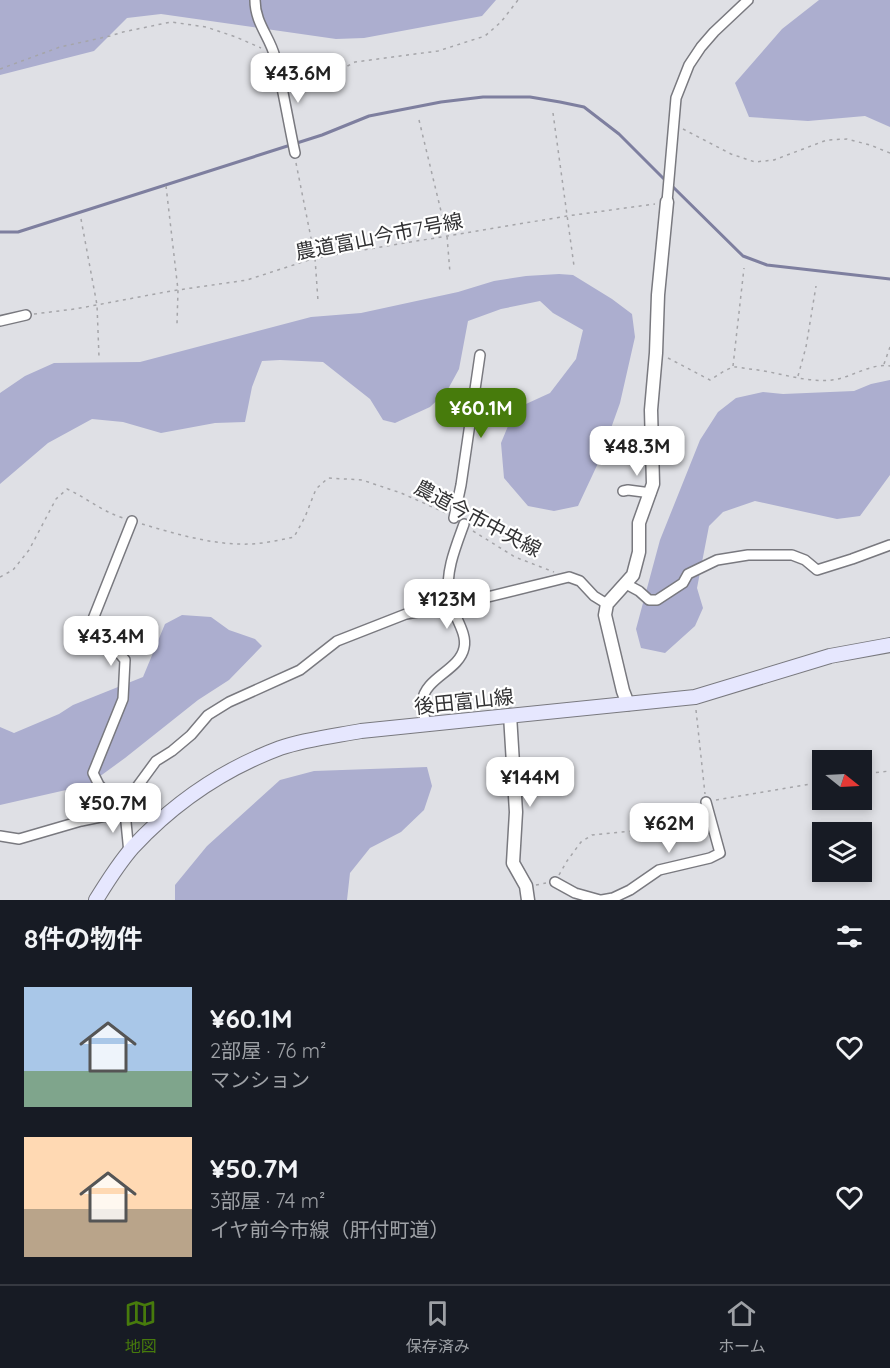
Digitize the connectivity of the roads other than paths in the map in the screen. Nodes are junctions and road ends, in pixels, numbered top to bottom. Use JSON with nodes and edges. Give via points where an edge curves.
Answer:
{"nodes":[{"id":1,"x":255,"y":0,"type":"edge"},
{"id":2,"x":748,"y":0,"type":"edge"},
{"id":3,"x":295,"y":153,"type":"road end"},
{"id":4,"x":668,"y":196,"type":"joint"},
{"id":5,"x":26,"y":315,"type":"road end"},
{"id":6,"x":0,"y":321,"type":"edge"},
{"id":7,"x":480,"y":355,"type":"dead end"},
{"id":8,"x":623,"y":491,"type":"dead end"},
{"id":9,"x":651,"y":493,"type":"junction"},
{"id":10,"x":454,"y":518,"type":"road end"},
{"id":11,"x":132,"y":521,"type":"road end"},
{"id":12,"x":464,"y":524,"type":"road end"},
{"id":13,"x":890,"y":545,"type":"edge"},
{"id":14,"x":626,"y":584,"type":"junction"},
{"id":15,"x":607,"y":604,"type":"junction"},
{"id":16,"x":451,"y":606,"type":"junction"},
{"id":17,"x":890,"y":645,"type":"edge"},
{"id":18,"x":628,"y":704,"type":"junction"},
{"id":19,"x":510,"y":715,"type":"junction"},
{"id":20,"x":426,"y":724,"type":"junction"},
{"id":21,"x":706,"y":802,"type":"road end"},
{"id":22,"x":125,"y":812,"type":"junction"},
{"id":23,"x":0,"y":836,"type":"edge"},
{"id":24,"x":129,"y":853,"type":"junction"},
{"id":25,"x":555,"y":882,"type":"road end"},
{"id":26,"x":96,"y":900,"type":"edge"},
{"id":27,"x":528,"y":900,"type":"edge"},
{"id":28,"x":601,"y":900,"type":"edge"}],
"edges":[{"from":1,"to":3,"type":"street","via":[[262,30],[275,57]]},
{"from":2,"to":4,"type":"street","via":[[714,32],[689,65],[676,98]]},
{"from":4,"to":9,"type":"street","via":[[651,410]]},
{"from":5,"to":6,"type":"street"},
{"from":7,"to":10,"type":"street"},
{"from":8,"to":9,"type":"street"},
{"from":9,"to":14,"type":"street","via":[[639,523],[637,563]]},
{"from":11,"to":22,"type":"street","via":[[93,619],[96,638],[125,660],[123,699],[93,773]]},
{"from":12,"to":16,"type":"street","via":[[448,578]]},
{"from":13,"to":14,"type":"street","via":[[817,570],[792,555],[717,560],[688,574],[683,583],[657,600],[649,600]]},
{"from":14,"to":15,"type":"street"},
{"from":15,"to":16,"type":"street","via":[[580,581],[568,578]]},
{"from":15,"to":18,"type":"street","via":[[606,615]]},
{"from":16,"to":20,"type":"street","via":[[465,641],[464,651],[424,694],[421,703]]},
{"from":16,"to":22,"type":"street","via":[[406,614],[336,641],[300,670],[208,715],[191,735],[156,761],[132,792]]},
{"from":17,"to":18,"type":"main road","name":"後田富山線","via":[[830,656],[695,697]]},
{"from":18,"to":19,"type":"main road","name":"後田富山線"},
{"from":19,"to":20,"type":"main road","name":"後田富山線"},
{"from":19,"to":27,"type":"street","via":[[516,812],[513,863],[526,886]]},
{"from":20,"to":24,"type":"main road","name":"後田富山線","via":[[361,731],[280,748],[208,784],[164,817]]},
{"from":21,"to":28,"type":"street","via":[[720,853],[659,870],[630,890]]},
{"from":22,"to":23,"type":"street","via":[[19,839]]},
{"from":22,"to":24,"type":"street"},
{"from":24,"to":26,"type":"main road","name":"後田富山線"},
{"from":25,"to":28,"type":"street"}]}
